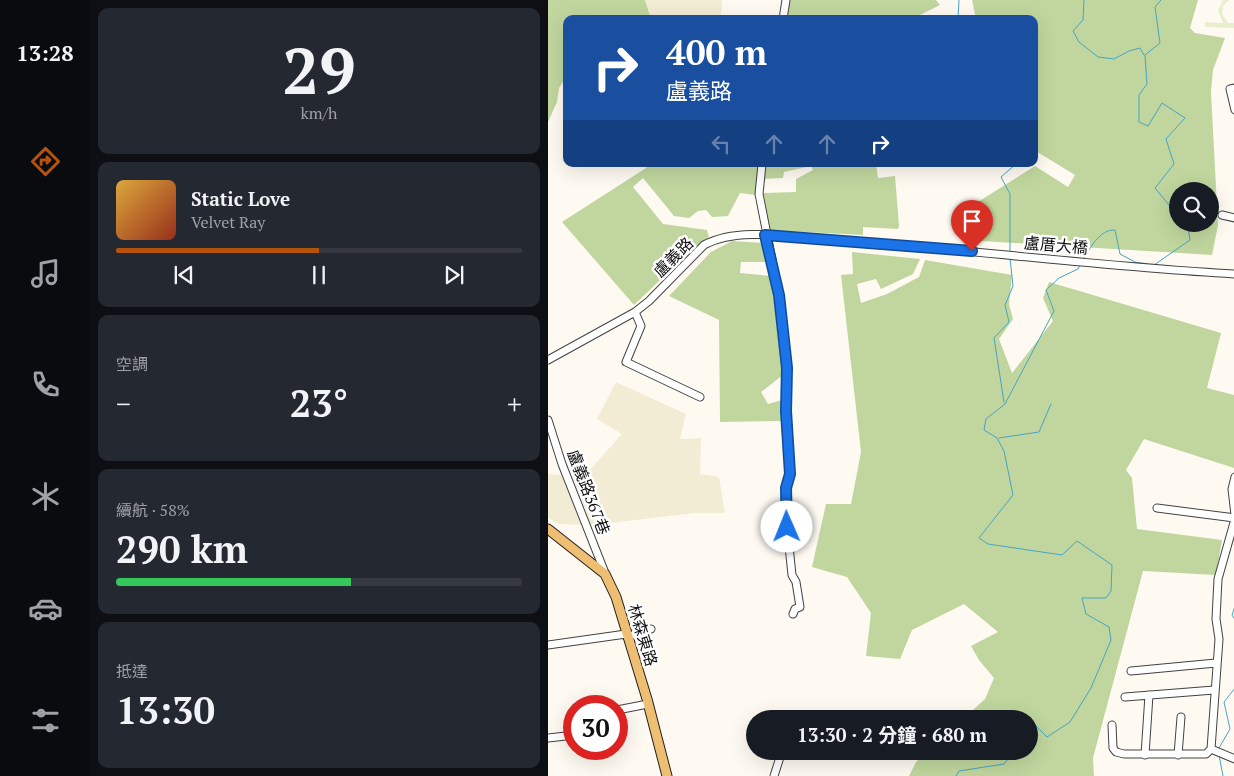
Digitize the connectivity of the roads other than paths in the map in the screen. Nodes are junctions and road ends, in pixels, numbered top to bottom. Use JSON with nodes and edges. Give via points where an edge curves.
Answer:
{"nodes":[{"id":1,"x":786,"y":0,"type":"edge"},
{"id":2,"x":784,"y":15,"type":"edge"},
{"id":3,"x":1234,"y":88,"type":"edge"},
{"id":4,"x":1234,"y":110,"type":"edge"},
{"id":5,"x":762,"y":167,"type":"edge"},
{"id":6,"x":1222,"y":215,"type":"dead end"},
{"id":7,"x":1234,"y":218,"type":"edge"},
{"id":8,"x":765,"y":235,"type":"junction"},
{"id":9,"x":895,"y":244,"type":"joint"},
{"id":10,"x":1234,"y":274,"type":"edge"},
{"id":11,"x":635,"y":312,"type":"junction"},
{"id":12,"x":548,"y":360,"type":"edge"},
{"id":13,"x":700,"y":397,"type":"dead end"},
{"id":14,"x":548,"y":420,"type":"edge"},
{"id":15,"x":1234,"y":477,"type":"edge"},
{"id":16,"x":1157,"y":508,"type":"dead end"},
{"id":17,"x":1234,"y":517,"type":"edge"},
{"id":18,"x":548,"y":529,"type":"edge"},
{"id":19,"x":605,"y":574,"type":"junction"},
{"id":20,"x":793,"y":614,"type":"dead end"},
{"id":21,"x":651,"y":629,"type":"dead end"},
{"id":22,"x":626,"y":635,"type":"junction"},
{"id":23,"x":548,"y":645,"type":"edge"},
{"id":24,"x":1216,"y":664,"type":"junction"},
{"id":25,"x":1131,"y":671,"type":"dead end"},
{"id":26,"x":1214,"y":690,"type":"junction"},
{"id":27,"x":1149,"y":695,"type":"junction"},
{"id":28,"x":1125,"y":697,"type":"dead end"},
{"id":29,"x":648,"y":704,"type":"junction"},
{"id":30,"x":628,"y":708,"type":"edge"},
{"id":31,"x":1181,"y":717,"type":"dead end"},
{"id":32,"x":1112,"y":725,"type":"dead end"},
{"id":33,"x":563,"y":736,"type":"edge"},
{"id":34,"x":548,"y":738,"type":"edge"},
{"id":35,"x":1211,"y":749,"type":"junction"},
{"id":36,"x":1144,"y":755,"type":"junction"},
{"id":37,"x":1178,"y":755,"type":"junction"},
{"id":38,"x":1234,"y":759,"type":"edge"},
{"id":39,"x":779,"y":760,"type":"edge"},
{"id":40,"x":667,"y":776,"type":"edge"},
{"id":41,"x":774,"y":776,"type":"edge"}],
"edges":[{"from":1,"to":2,"type":"street"},
{"from":3,"to":4,"type":"street","via":[[1230,89]]},
{"from":5,"to":8,"type":"street","via":[[759,194]]},
{"from":6,"to":7,"type":"street"},
{"from":8,"to":9,"type":"street","name":"盧義路"},
{"from":8,"to":11,"type":"street","name":"盧義路","via":[[730,235],[704,244]]},
{"from":8,"to":20,"type":"street","via":[[779,295],[787,368],[790,474],[786,488],[787,527],[792,576],[800,607]]},
{"from":9,"to":10,"type":"street","name":"盧厝大橋"},
{"from":11,"to":12,"type":"street","name":"盧義路"},
{"from":11,"to":13,"type":"street","via":[[641,326],[626,362]]},
{"from":14,"to":19,"type":"street","name":"盧義路367巷"},
{"from":15,"to":17,"type":"street"},
{"from":16,"to":17,"type":"street"},
{"from":17,"to":24,"type":"street","via":[[1218,579]]},
{"from":18,"to":19,"type":"main road","name":"林森東路"},
{"from":19,"to":22,"type":"main road","name":"林森東路","via":[[616,597]]},
{"from":21,"to":22,"type":"street"},
{"from":22,"to":23,"type":"street"},
{"from":22,"to":29,"type":"main road","name":"林森東路"},
{"from":24,"to":25,"type":"street"},
{"from":24,"to":26,"type":"street"},
{"from":26,"to":27,"type":"street"},
{"from":26,"to":35,"type":"street"},
{"from":27,"to":28,"type":"street"},
{"from":27,"to":36,"type":"street"},
{"from":29,"to":30,"type":"street"},
{"from":29,"to":40,"type":"main road","name":"林森東路"},
{"from":31,"to":37,"type":"street"},
{"from":32,"to":36,"type":"street","via":[[1111,741],[1116,752]]},
{"from":33,"to":34,"type":"street"},
{"from":35,"to":37,"type":"street","via":[[1206,754]]},
{"from":35,"to":38,"type":"street"},
{"from":36,"to":37,"type":"street"},
{"from":39,"to":41,"type":"street"}]}
